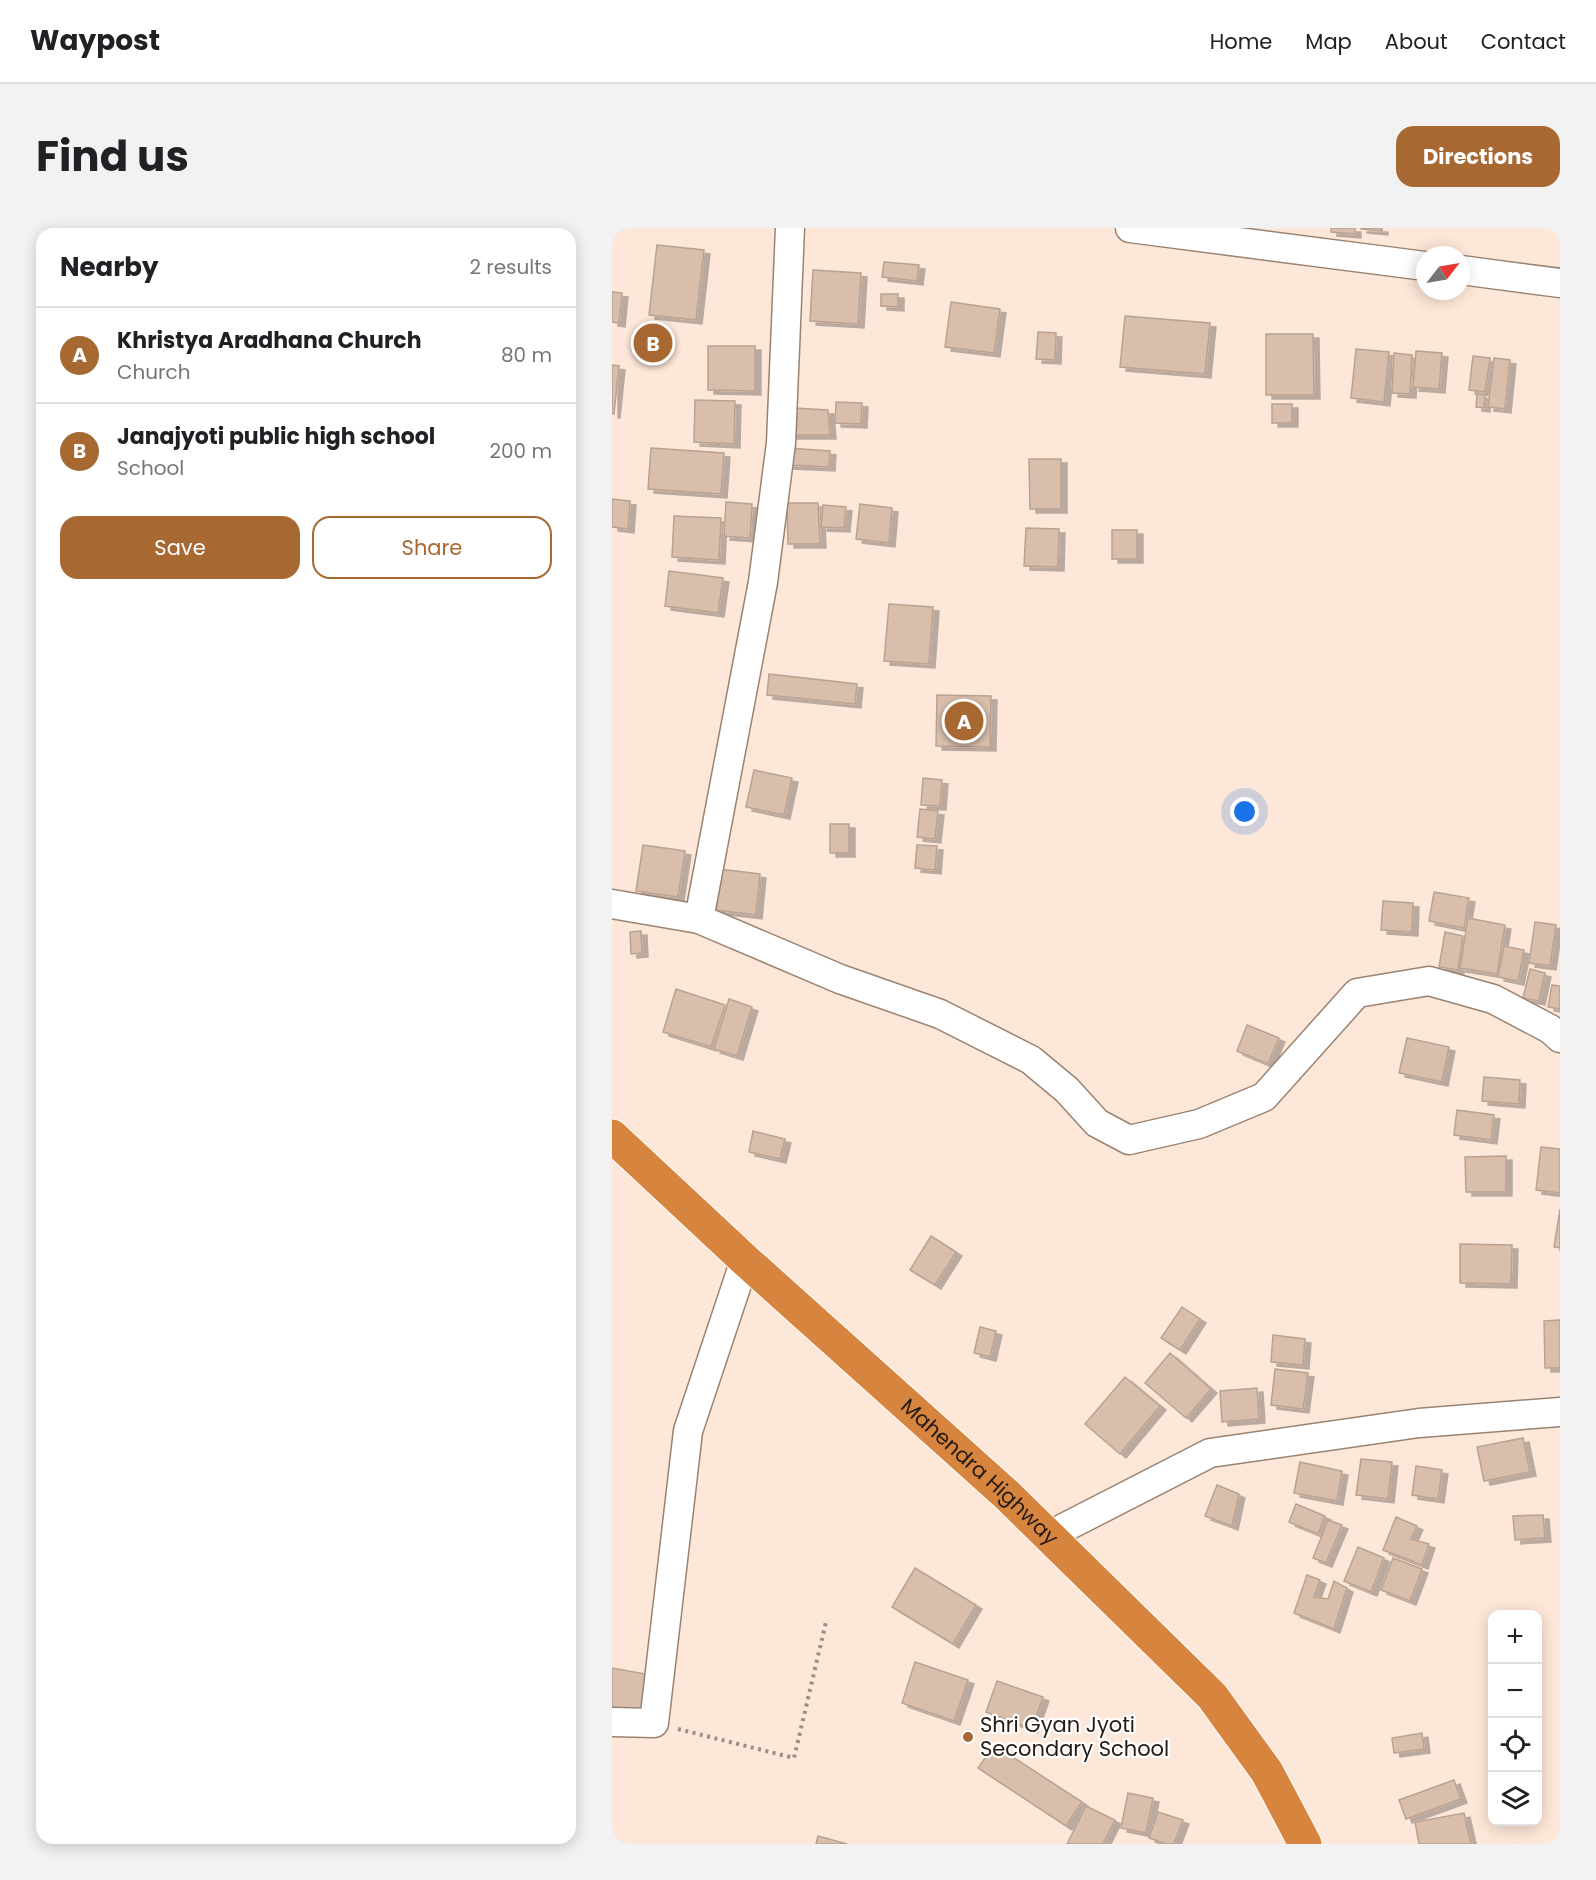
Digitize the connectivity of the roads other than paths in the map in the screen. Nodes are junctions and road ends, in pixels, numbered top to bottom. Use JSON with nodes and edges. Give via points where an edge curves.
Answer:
{"nodes":[{"id":1,"x":790,"y":228,"type":"edge"},
{"id":2,"x":1130,"y":228,"type":"edge"},
{"id":3,"x":1416,"y":265,"type":"edge"},
{"id":4,"x":1470,"y":271,"type":"edge"},
{"id":5,"x":1560,"y":283,"type":"edge"},
{"id":6,"x":612,"y":904,"type":"edge"},
{"id":7,"x":699,"y":919,"type":"junction"},
{"id":8,"x":1560,"y":1038,"type":"edge"},
{"id":9,"x":612,"y":1136,"type":"edge"},
{"id":10,"x":745,"y":1260,"type":"junction"},
{"id":11,"x":1560,"y":1412,"type":"edge"},
{"id":12,"x":1048,"y":1536,"type":"junction"},
{"id":13,"x":612,"y":1722,"type":"edge"},
{"id":14,"x":1305,"y":1844,"type":"edge"}],
"edges":[{"from":1,"to":7,"type":"street","via":[[781,443],[763,582]]},
{"from":2,"to":3,"type":"street"},
{"from":4,"to":5,"type":"street"},
{"from":6,"to":7,"type":"street"},
{"from":7,"to":8,"type":"street","via":[[840,979],[940,1014],[1031,1060],[1067,1090],[1097,1123],[1129,1140],[1199,1124],[1264,1097],[1357,993],[1429,981],[1493,999]]},
{"from":9,"to":10,"type":"highway","name":"Mahendra Highway"},
{"from":10,"to":12,"type":"highway","name":"Mahendra Highway"},
{"from":10,"to":13,"type":"street","via":[[688,1431],[654,1723]]},
{"from":11,"to":12,"type":"street","via":[[1419,1423],[1210,1453]]},
{"from":12,"to":14,"type":"highway","name":"Mahendra Highway","via":[[1212,1696],[1266,1772]]}]}
